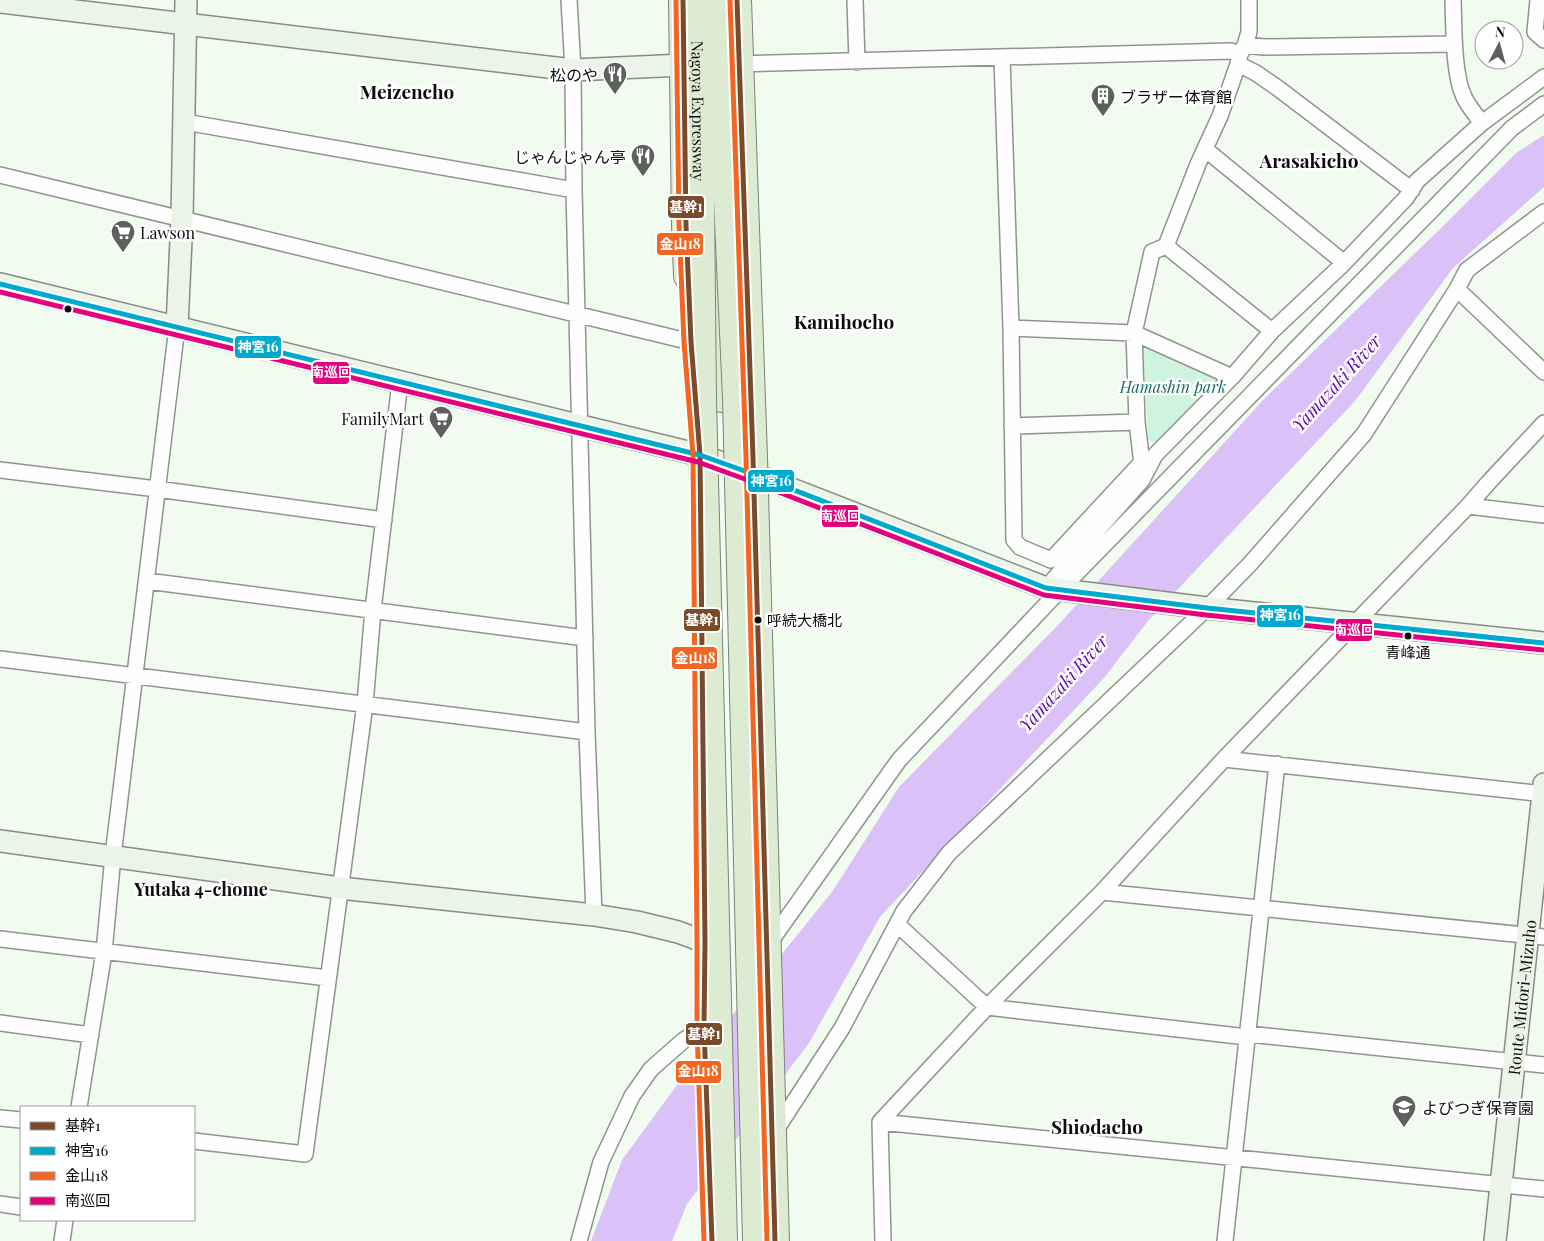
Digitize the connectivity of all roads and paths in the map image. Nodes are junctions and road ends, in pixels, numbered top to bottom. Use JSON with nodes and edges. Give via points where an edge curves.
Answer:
{"nodes":[{"id":1,"x":186,"y":0,"type":"edge"},
{"id":2,"x":569,"y":0,"type":"edge"},
{"id":3,"x":683,"y":0,"type":"edge"},
{"id":4,"x":698,"y":0,"type":"edge"},
{"id":5,"x":719,"y":0,"type":"edge"},
{"id":6,"x":737,"y":0,"type":"edge"},
{"id":7,"x":855,"y":0,"type":"edge"},
{"id":8,"x":1248,"y":0,"type":"edge"},
{"id":9,"x":1453,"y":0,"type":"edge"},
{"id":10,"x":1538,"y":0,"type":"edge"},
{"id":11,"x":0,"y":2,"type":"edge"},
{"id":12,"x":186,"y":24,"type":"junction"},
{"id":13,"x":1544,"y":40,"type":"edge"},
{"id":14,"x":1454,"y":44,"type":"junction"},
{"id":15,"x":1241,"y":55,"type":"junction"},
{"id":16,"x":1002,"y":58,"type":"junction"},
{"id":17,"x":857,"y":62,"type":"junction"},
{"id":18,"x":738,"y":64,"type":"junction"},
{"id":19,"x":684,"y":65,"type":"junction"},
{"id":20,"x":573,"y":70,"type":"junction"},
{"id":21,"x":1544,"y":77,"type":"edge"},
{"id":22,"x":1544,"y":104,"type":"edge"},
{"id":23,"x":185,"y":122,"type":"junction"},
{"id":24,"x":1482,"y":123,"type":"junction"},
{"id":25,"x":1204,"y":149,"type":"junction"},
{"id":26,"x":0,"y":175,"type":"edge"},
{"id":27,"x":574,"y":190,"type":"junction"},
{"id":28,"x":1412,"y":190,"type":"junction"},
{"id":29,"x":1544,"y":212,"type":"edge"},
{"id":30,"x":182,"y":218,"type":"junction"},
{"id":31,"x":686,"y":225,"type":"junction"},
{"id":32,"x":1166,"y":246,"type":"junction"},
{"id":33,"x":1343,"y":262,"type":"junction"},
{"id":34,"x":0,"y":284,"type":"edge"},
{"id":35,"x":1457,"y":289,"type":"junction"},
{"id":36,"x":578,"y":315,"type":"junction"},
{"id":37,"x":177,"y":328,"type":"junction"},
{"id":38,"x":1011,"y":328,"type":"junction"},
{"id":39,"x":1272,"y":331,"type":"junction"},
{"id":40,"x":1134,"y":333,"type":"junction"},
{"id":41,"x":691,"y":342,"type":"junction"},
{"id":42,"x":1544,"y":372,"type":"edge"},
{"id":43,"x":1232,"y":377,"type":"junction"},
{"id":44,"x":400,"y":382,"type":"junction"},
{"id":45,"x":1137,"y":422,"type":"junction"},
{"id":46,"x":1544,"y":423,"type":"edge"},
{"id":47,"x":581,"y":426,"type":"junction"},
{"id":48,"x":1012,"y":426,"type":"junction"},
{"id":49,"x":700,"y":455,"type":"junction"},
{"id":50,"x":0,"y":470,"type":"edge"},
{"id":51,"x":1143,"y":470,"type":"junction"},
{"id":52,"x":753,"y":474,"type":"junction"},
{"id":53,"x":157,"y":489,"type":"junction"},
{"id":54,"x":1468,"y":506,"type":"junction"},
{"id":55,"x":1544,"y":515,"type":"edge"},
{"id":56,"x":384,"y":520,"type":"junction"},
{"id":57,"x":147,"y":581,"type":"junction"},
{"id":58,"x":1058,"y":590,"type":"junction"},
{"id":59,"x":1203,"y":608,"type":"junction"},
{"id":60,"x":373,"y":610,"type":"junction"},
{"id":61,"x":1355,"y":623,"type":"junction"},
{"id":62,"x":585,"y":638,"type":"junction"},
{"id":63,"x":1544,"y":644,"type":"edge"},
{"id":64,"x":0,"y":659,"type":"edge"},
{"id":65,"x":136,"y":676,"type":"junction"},
{"id":66,"x":365,"y":704,"type":"junction"},
{"id":67,"x":587,"y":732,"type":"junction"},
{"id":68,"x":1224,"y":759,"type":"junction"},
{"id":69,"x":1277,"y":764,"type":"junction"},
{"id":70,"x":1544,"y":791,"type":"edge"},
{"id":71,"x":0,"y":841,"type":"edge"},
{"id":72,"x":113,"y":856,"type":"junction"},
{"id":73,"x":340,"y":888,"type":"junction"},
{"id":74,"x":1102,"y":892,"type":"junction"},
{"id":75,"x":1261,"y":908,"type":"junction"},
{"id":76,"x":594,"y":915,"type":"junction"},
{"id":77,"x":897,"y":924,"type":"junction"},
{"id":78,"x":1536,"y":936,"type":"edge"},
{"id":79,"x":0,"y":939,"type":"edge"},
{"id":80,"x":705,"y":942,"type":"junction"},
{"id":81,"x":104,"y":952,"type":"junction"},
{"id":82,"x":768,"y":954,"type":"junction"},
{"id":83,"x":328,"y":978,"type":"junction"},
{"id":84,"x":987,"y":1007,"type":"junction"},
{"id":85,"x":0,"y":1023,"type":"edge"},
{"id":86,"x":704,"y":1034,"type":"junction"},
{"id":87,"x":91,"y":1035,"type":"junction"},
{"id":88,"x":1248,"y":1035,"type":"junction"},
{"id":89,"x":1514,"y":1062,"type":"junction"},
{"id":90,"x":1544,"y":1065,"type":"edge"},
{"id":91,"x":79,"y":1106,"type":"edge"},
{"id":92,"x":0,"y":1118,"type":"edge"},
{"id":93,"x":20,"y":1120,"type":"edge"},
{"id":94,"x":880,"y":1122,"type":"junction"},
{"id":95,"x":719,"y":1130,"type":"junction"},
{"id":96,"x":772,"y":1136,"type":"junction"},
{"id":97,"x":195,"y":1141,"type":"edge"},
{"id":98,"x":1234,"y":1158,"type":"junction"},
{"id":99,"x":1501,"y":1185,"type":"junction"},
{"id":100,"x":1544,"y":1189,"type":"edge"},
{"id":101,"x":0,"y":1204,"type":"edge"},
{"id":102,"x":20,"y":1207,"type":"edge"},
{"id":103,"x":65,"y":1221,"type":"edge"},
{"id":104,"x":62,"y":1241,"type":"edge"},
{"id":105,"x":579,"y":1241,"type":"edge"},
{"id":106,"x":712,"y":1241,"type":"edge"},
{"id":107,"x":723,"y":1241,"type":"edge"},
{"id":108,"x":757,"y":1241,"type":"edge"},
{"id":109,"x":775,"y":1241,"type":"edge"},
{"id":110,"x":883,"y":1241,"type":"edge"},
{"id":111,"x":1225,"y":1241,"type":"edge"},
{"id":112,"x":1496,"y":1241,"type":"edge"}],
"edges":[{"from":1,"to":12,"type":"street"},
{"from":2,"to":20,"type":"street"},
{"from":3,"to":19,"type":"highway"},
{"from":4,"to":95,"type":"highway","name":"Nagoya Expressway","bridge":true,"via":[[702,399]]},
{"from":5,"to":108,"type":"highway","name":"Nagoya Expressway","bridge":true,"via":[[737,398]]},
{"from":6,"to":18,"type":"highway"},
{"from":7,"to":17,"type":"street"},
{"from":8,"to":15,"type":"street","via":[[1249,32]]},
{"from":9,"to":14,"type":"street"},
{"from":10,"to":13,"type":"street","via":[[1535,32]]},
{"from":11,"to":12,"type":"street"},
{"from":12,"to":20,"type":"street"},
{"from":12,"to":23,"type":"street"},
{"from":14,"to":15,"type":"street","via":[[1264,47]]},
{"from":14,"to":24,"type":"street","via":[[1464,97]]},
{"from":15,"to":16,"type":"street","via":[[1231,52]]},
{"from":15,"to":25,"type":"street","via":[[1220,116]]},
{"from":15,"to":28,"type":"street","via":[[1256,73]]},
{"from":16,"to":17,"type":"street"},
{"from":16,"to":38,"type":"street"},
{"from":17,"to":18,"type":"street"},
{"from":18,"to":52,"type":"highway"},
{"from":19,"to":20,"type":"street"},
{"from":19,"to":31,"type":"highway"},
{"from":20,"to":27,"type":"street"},
{"from":21,"to":24,"type":"street"},
{"from":22,"to":58,"type":"street","via":[[1512,128]]},
{"from":23,"to":27,"type":"street"},
{"from":23,"to":30,"type":"street"},
{"from":24,"to":28,"type":"street","via":[[1417,181]]},
{"from":25,"to":32,"type":"street"},
{"from":25,"to":33,"type":"street"},
{"from":26,"to":30,"type":"street"},
{"from":27,"to":36,"type":"street"},
{"from":28,"to":33,"type":"street"},
{"from":29,"to":35,"type":"street","via":[[1467,270]]},
{"from":30,"to":36,"type":"street"},
{"from":30,"to":37,"type":"street"},
{"from":31,"to":41,"type":"highway"},
{"from":31,"to":95,"type":"highway","bridge":true,"via":[[717,277],[722,398],[733,1050]]},
{"from":32,"to":39,"type":"street"},
{"from":32,"to":40,"type":"street","via":[[1152,252]]},
{"from":33,"to":39,"type":"street"},
{"from":34,"to":37,"type":"street"},
{"from":35,"to":42,"type":"street"},
{"from":35,"to":59,"type":"street","via":[[1364,434],[1249,565]]},
{"from":36,"to":41,"type":"street"},
{"from":36,"to":47,"type":"street"},
{"from":37,"to":44,"type":"street"},
{"from":37,"to":53,"type":"street"},
{"from":38,"to":40,"type":"street"},
{"from":38,"to":48,"type":"street"},
{"from":39,"to":43,"type":"street"},
{"from":40,"to":43,"type":"street"},
{"from":40,"to":45,"type":"street"},
{"from":41,"to":49,"type":"highway"},
{"from":43,"to":51,"type":"street"},
{"from":44,"to":47,"type":"street"},
{"from":44,"to":56,"type":"street"},
{"from":45,"to":48,"type":"street"},
{"from":45,"to":51,"type":"street"},
{"from":46,"to":54,"type":"street"},
{"from":47,"to":49,"type":"street"},
{"from":47,"to":62,"type":"street"},
{"from":48,"to":51,"type":"street","via":[[1014,540],[1020,547],[1051,560]]},
{"from":49,"to":52,"type":"street"},
{"from":49,"to":80,"type":"highway"},
{"from":50,"to":53,"type":"street"},
{"from":51,"to":58,"type":"street"},
{"from":52,"to":58,"type":"street"},
{"from":52,"to":82,"type":"highway"},
{"from":53,"to":56,"type":"street"},
{"from":53,"to":57,"type":"street"},
{"from":54,"to":55,"type":"street"},
{"from":54,"to":61,"type":"street"},
{"from":56,"to":60,"type":"street"},
{"from":57,"to":60,"type":"street"},
{"from":57,"to":65,"type":"street"},
{"from":58,"to":59,"type":"street"},
{"from":58,"to":82,"type":"street","via":[[899,760]]},
{"from":59,"to":61,"type":"street"},
{"from":59,"to":77,"type":"street","via":[[950,853]]},
{"from":60,"to":62,"type":"street"},
{"from":60,"to":66,"type":"street"},
{"from":61,"to":63,"type":"street"},
{"from":61,"to":68,"type":"street"},
{"from":62,"to":67,"type":"street"},
{"from":64,"to":65,"type":"street"},
{"from":65,"to":66,"type":"street"},
{"from":65,"to":72,"type":"street"},
{"from":66,"to":67,"type":"street"},
{"from":66,"to":73,"type":"street"},
{"from":67,"to":76,"type":"street"},
{"from":68,"to":69,"type":"street"},
{"from":68,"to":74,"type":"street"},
{"from":69,"to":70,"type":"street"},
{"from":69,"to":75,"type":"street"},
{"from":70,"to":78,"type":"street","name":"Route Midori-Mizuho"},
{"from":71,"to":72,"type":"street"},
{"from":72,"to":73,"type":"street"},
{"from":72,"to":81,"type":"street"},
{"from":73,"to":76,"type":"street"},
{"from":73,"to":83,"type":"street"},
{"from":74,"to":75,"type":"street"},
{"from":74,"to":84,"type":"street"},
{"from":75,"to":78,"type":"street"},
{"from":75,"to":88,"type":"street"},
{"from":76,"to":80,"type":"street","via":[[652,925]]},
{"from":77,"to":84,"type":"street"},
{"from":77,"to":96,"type":"street","via":[[842,1028]]},
{"from":78,"to":89,"type":"street","name":"Route Midori-Mizuho"},
{"from":79,"to":81,"type":"street"},
{"from":80,"to":86,"type":"highway"},
{"from":81,"to":83,"type":"street"},
{"from":81,"to":87,"type":"street"},
{"from":82,"to":96,"type":"highway"},
{"from":83,"to":97,"type":"street","via":[[305,1154]]},
{"from":84,"to":88,"type":"street"},
{"from":84,"to":94,"type":"street"},
{"from":85,"to":87,"type":"street"},
{"from":86,"to":105,"type":"street","via":[[684,1040],[651,1069],[632,1096],[601,1162]]},
{"from":86,"to":106,"type":"highway"},
{"from":87,"to":91,"type":"street"},
{"from":88,"to":89,"type":"street"},
{"from":88,"to":98,"type":"street"},
{"from":89,"to":90,"type":"street"},
{"from":89,"to":99,"type":"street","name":"Route Midori-Mizuho"},
{"from":92,"to":93,"type":"street"},
{"from":94,"to":98,"type":"street"},
{"from":94,"to":110,"type":"street"},
{"from":95,"to":107,"type":"highway","name":"Nagoya Expressway","bridge":true},
{"from":96,"to":109,"type":"highway"},
{"from":98,"to":99,"type":"street"},
{"from":98,"to":111,"type":"street"},
{"from":99,"to":100,"type":"street"},
{"from":99,"to":112,"type":"street","name":"Route Midori-Mizuho"},
{"from":101,"to":102,"type":"street"},
{"from":103,"to":104,"type":"street"}]}
